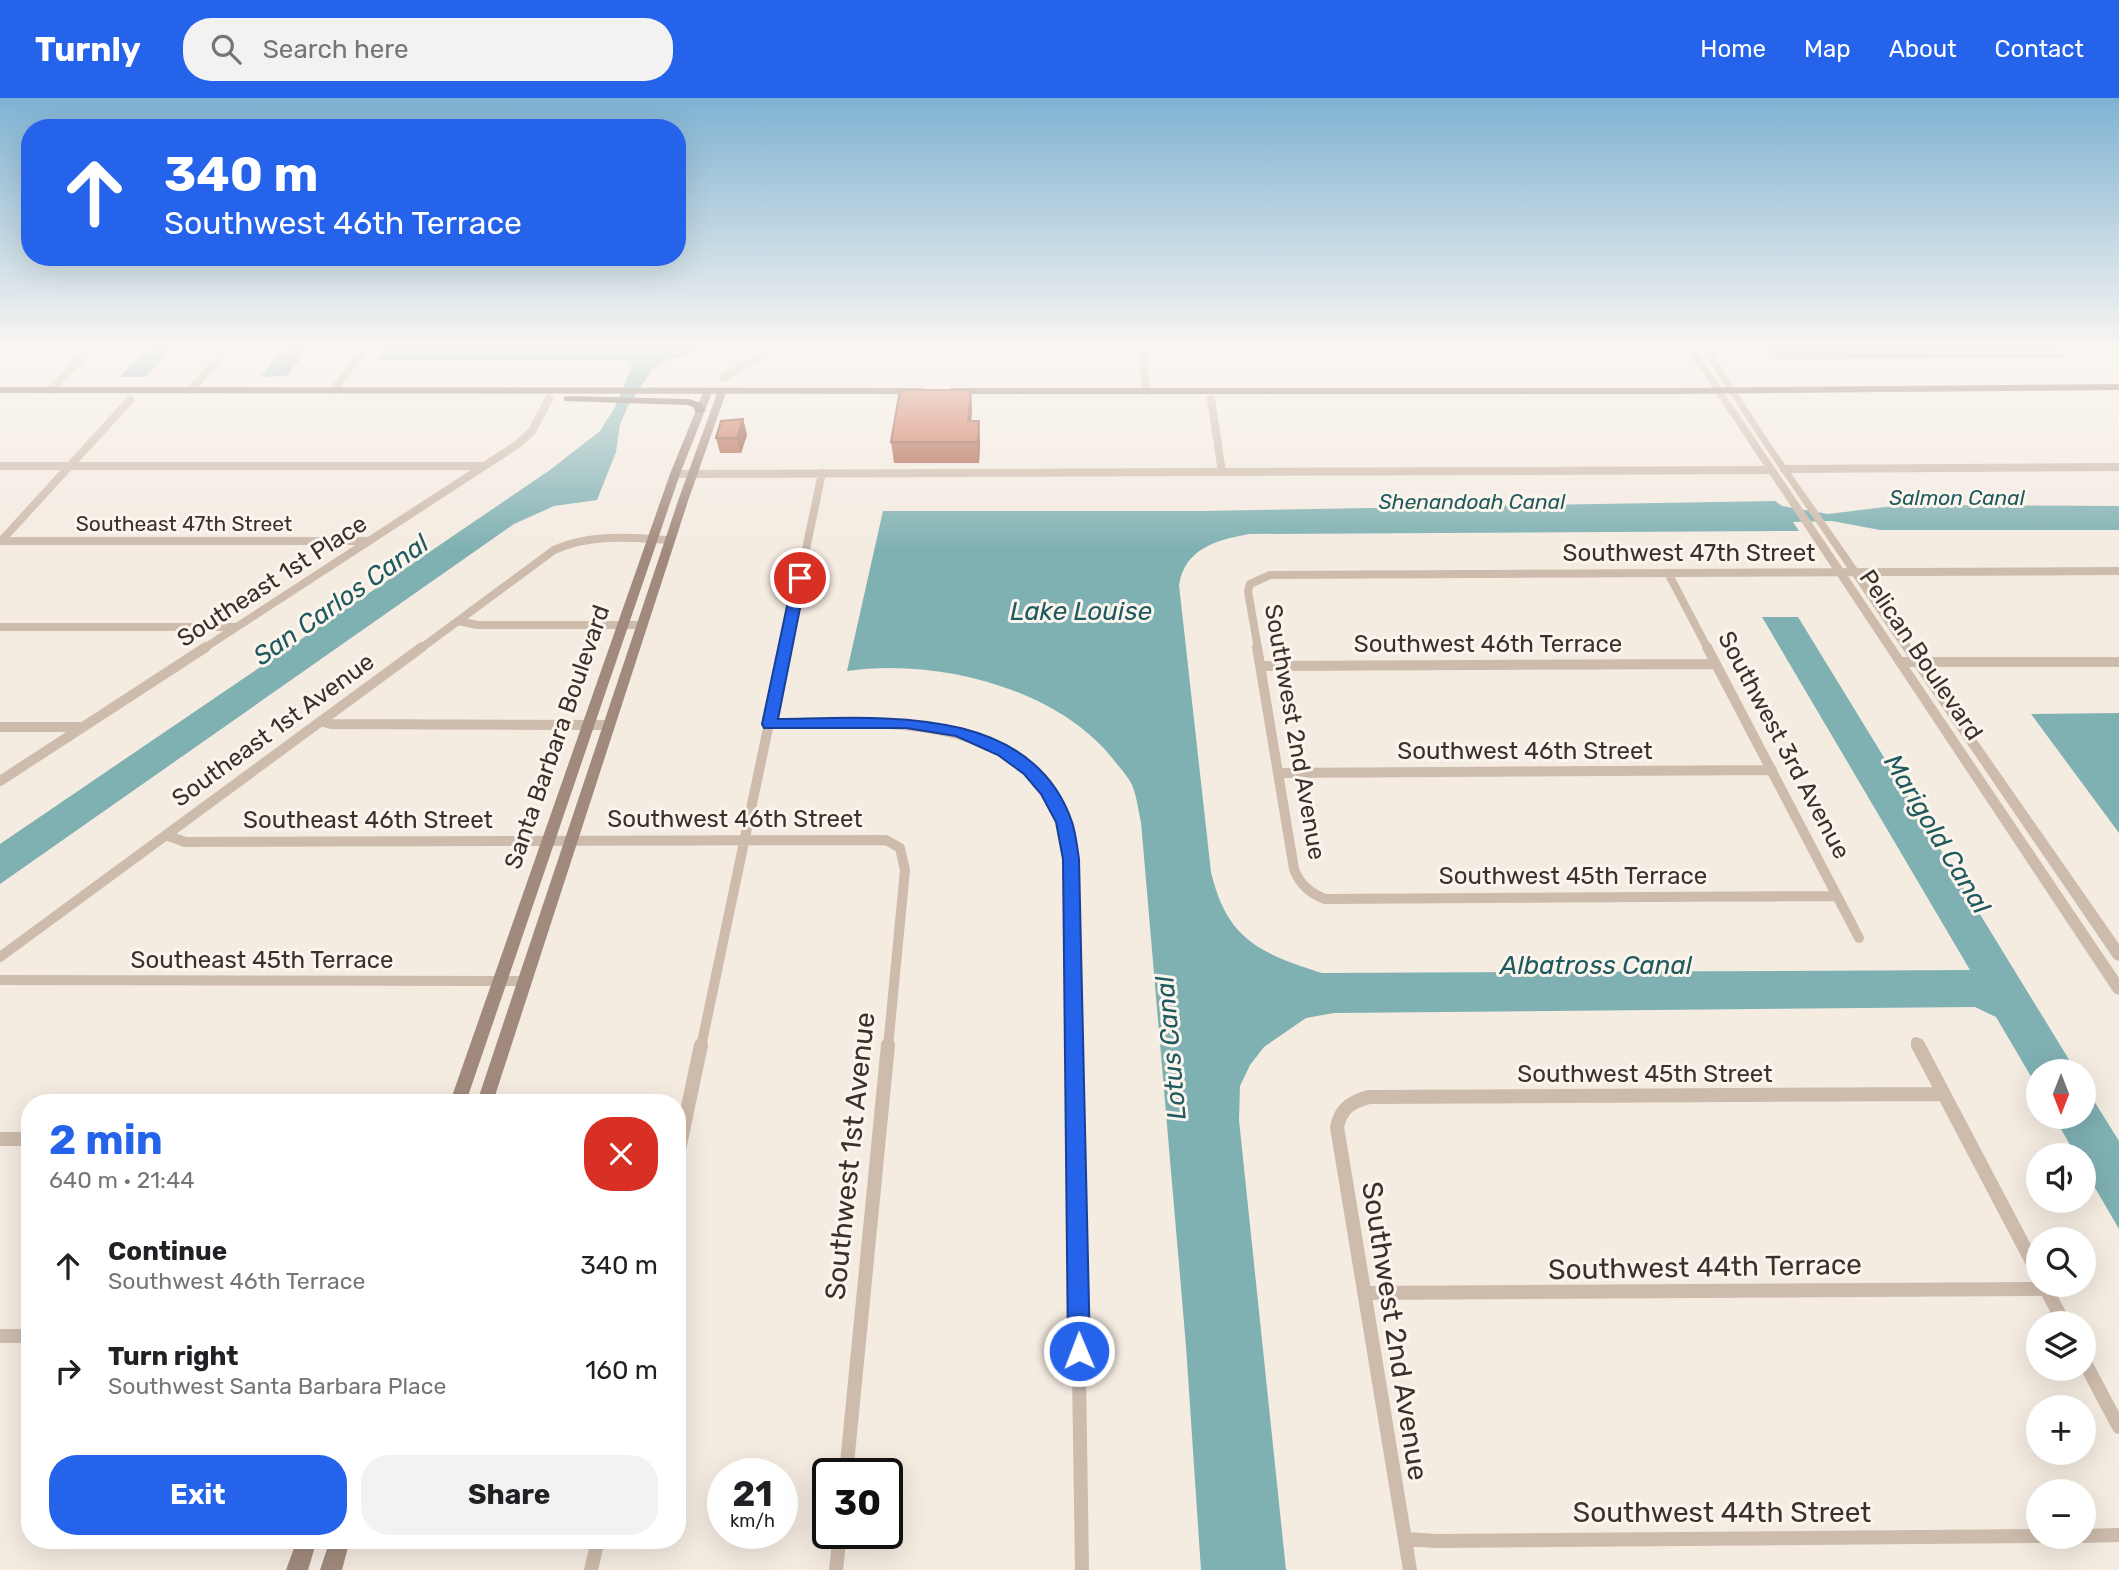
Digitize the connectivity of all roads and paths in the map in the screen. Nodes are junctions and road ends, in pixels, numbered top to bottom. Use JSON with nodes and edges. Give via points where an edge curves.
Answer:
{"nodes":[{"id":1,"x":117,"y":414,"type":"edge"},
{"id":2,"x":541,"y":414,"type":"edge"},
{"id":3,"x":699,"y":414,"type":"edge"},
{"id":4,"x":713,"y":414,"type":"edge"},
{"id":5,"x":1213,"y":414,"type":"edge"},
{"id":6,"x":1739,"y":414,"type":"edge"},
{"id":7,"x":1743,"y":414,"type":"edge"},
{"id":8,"x":0,"y":466,"type":"edge"},
{"id":9,"x":69,"y":466,"type":"junction"},
{"id":10,"x":484,"y":466,"type":"junction"},
{"id":11,"x":2119,"y":467,"type":"edge"},
{"id":12,"x":1784,"y":469,"type":"junction"},
{"id":13,"x":1771,"y":470,"type":"junction"},
{"id":14,"x":1222,"y":472,"type":"junction"},
{"id":15,"x":822,"y":473,"type":"junction"},
{"id":16,"x":675,"y":474,"type":"junction"},
{"id":17,"x":694,"y":474,"type":"junction"},
{"id":18,"x":1800,"y":499,"type":"junction"},
{"id":19,"x":653,"y":540,"type":"junction"},
{"id":20,"x":670,"y":540,"type":"junction"},
{"id":21,"x":0,"y":541,"type":"edge"},
{"id":22,"x":368,"y":541,"type":"junction"},
{"id":23,"x":2119,"y":570,"type":"edge"},
{"id":24,"x":1840,"y":572,"type":"junction"},
{"id":25,"x":1854,"y":572,"type":"junction"},
{"id":26,"x":1668,"y":573,"type":"junction"},
{"id":27,"x":1259,"y":578,"type":"joint"},
{"id":28,"x":458,"y":621,"type":"junction"},
{"id":29,"x":623,"y":625,"type":"junction"},
{"id":30,"x":642,"y":625,"type":"junction"},
{"id":31,"x":0,"y":627,"type":"edge"},
{"id":32,"x":236,"y":627,"type":"junction"},
{"id":33,"x":1900,"y":662,"type":"junction"},
{"id":34,"x":2119,"y":662,"type":"edge"},
{"id":35,"x":1918,"y":663,"type":"junction"},
{"id":36,"x":1716,"y":664,"type":"junction"},
{"id":37,"x":1261,"y":666,"type":"junction"},
{"id":38,"x":321,"y":721,"type":"junction"},
{"id":39,"x":589,"y":724,"type":"junction"},
{"id":40,"x":769,"y":724,"type":"junction"},
{"id":41,"x":609,"y":725,"type":"junction"},
{"id":42,"x":0,"y":727,"type":"edge"},
{"id":43,"x":83,"y":727,"type":"junction"},
{"id":44,"x":1772,"y":770,"type":"junction"},
{"id":45,"x":1278,"y":773,"type":"junction"},
{"id":46,"x":0,"y":781,"type":"edge"},
{"id":47,"x":166,"y":835,"type":"junction"},
{"id":48,"x":744,"y":840,"type":"junction"},
{"id":49,"x":548,"y":841,"type":"junction"},
{"id":50,"x":571,"y":841,"type":"junction"},
{"id":51,"x":899,"y":845,"type":"joint"},
{"id":52,"x":1311,"y":894,"type":"joint"},
{"id":53,"x":1837,"y":896,"type":"junction"},
{"id":54,"x":1859,"y":938,"type":"dead end"},
{"id":55,"x":2119,"y":955,"type":"edge"},
{"id":56,"x":0,"y":957,"type":"edge"},
{"id":57,"x":0,"y":980,"type":"edge"},
{"id":58,"x":500,"y":981,"type":"junction"},
{"id":59,"x":525,"y":981,"type":"junction"},
{"id":60,"x":2119,"y":989,"type":"edge"},
{"id":61,"x":1916,"y":1042,"type":"dead end"},
{"id":62,"x":461,"y":1094,"type":"edge"},
{"id":63,"x":488,"y":1094,"type":"edge"},
{"id":64,"x":1943,"y":1094,"type":"junction"},
{"id":65,"x":1348,"y":1103,"type":"joint"},
{"id":66,"x":686,"y":1116,"type":"edge"},
{"id":67,"x":0,"y":1139,"type":"edge"},
{"id":68,"x":21,"y":1139,"type":"edge"},
{"id":69,"x":2026,"y":1250,"type":"edge"},
{"id":70,"x":2026,"y":1287,"type":"edge"},
{"id":71,"x":1364,"y":1293,"type":"junction"},
{"id":72,"x":0,"y":1336,"type":"edge"},
{"id":73,"x":21,"y":1336,"type":"edge"},
{"id":74,"x":2095,"y":1381,"type":"edge"},
{"id":75,"x":2119,"y":1427,"type":"edge"},
{"id":76,"x":848,"y":1458,"type":"edge"},
{"id":77,"x":2119,"y":1535,"type":"edge"},
{"id":78,"x":2026,"y":1536,"type":"edge"},
{"id":79,"x":2096,"y":1536,"type":"edge"},
{"id":80,"x":1405,"y":1539,"type":"junction"},
{"id":81,"x":304,"y":1549,"type":"edge"},
{"id":82,"x":337,"y":1549,"type":"edge"},
{"id":83,"x":595,"y":1549,"type":"edge"},
{"id":84,"x":838,"y":1549,"type":"edge"},
{"id":85,"x":297,"y":1570,"type":"edge"},
{"id":86,"x":331,"y":1570,"type":"edge"},
{"id":87,"x":591,"y":1570,"type":"edge"},
{"id":88,"x":836,"y":1570,"type":"edge"},
{"id":89,"x":1082,"y":1570,"type":"edge"},
{"id":90,"x":1410,"y":1570,"type":"edge"}],
"edges":[{"from":1,"to":9,"type":"street"},
{"from":2,"to":10,"type":"street","name":"Southeast 1st Place","via":[[528,436]]},
{"from":3,"to":16,"type":"main road","name":"Santa Barbara Boulevard"},
{"from":4,"to":17,"type":"main road","name":"Santa Barbara Boulevard"},
{"from":5,"to":14,"type":"street"},
{"from":6,"to":13,"type":"street","name":"Pelican Boulevard"},
{"from":7,"to":12,"type":"street","name":"Pelican Boulevard"},
{"from":8,"to":9,"type":"street"},
{"from":9,"to":10,"type":"street"},
{"from":9,"to":21,"type":"street"},
{"from":10,"to":22,"type":"street","name":"Southeast 1st Place"},
{"from":11,"to":12,"type":"street"},
{"from":12,"to":18,"type":"street","name":"Pelican Boulevard"},
{"from":13,"to":14,"type":"street"},
{"from":13,"to":18,"type":"street","name":"Pelican Boulevard"},
{"from":14,"to":15,"type":"street"},
{"from":15,"to":17,"type":"street"},
{"from":15,"to":40,"type":"street"},
{"from":16,"to":17,"type":"street"},
{"from":16,"to":19,"type":"main road","name":"Santa Barbara Boulevard"},
{"from":17,"to":20,"type":"main road","name":"Santa Barbara Boulevard"},
{"from":18,"to":24,"type":"street","name":"Pelican Boulevard","via":[[1812,530]]},
{"from":18,"to":25,"type":"street","name":"Pelican Boulevard"},
{"from":19,"to":20,"type":"street"},
{"from":19,"to":28,"type":"street","name":"Southeast 1st Avenue","via":[[573,541]]},
{"from":19,"to":29,"type":"main road","name":"Santa Barbara Boulevard"},
{"from":20,"to":30,"type":"main road","name":"Santa Barbara Boulevard"},
{"from":21,"to":22,"type":"street","name":"Southeast 47th Street"},
{"from":22,"to":32,"type":"street","name":"Southeast 1st Place"},
{"from":23,"to":25,"type":"street","name":"Southwest 47th Street"},
{"from":24,"to":25,"type":"street","name":"Southwest 47th Street"},
{"from":24,"to":26,"type":"street","name":"Southwest 47th Street"},
{"from":24,"to":33,"type":"street","name":"Pelican Boulevard"},
{"from":25,"to":35,"type":"street","name":"Pelican Boulevard"},
{"from":26,"to":27,"type":"street","name":"Southwest 47th Street"},
{"from":26,"to":36,"type":"street","name":"Southwest 3rd Avenue"},
{"from":27,"to":37,"type":"street","name":"Southwest 2nd Avenue","via":[[1248,591]]},
{"from":28,"to":29,"type":"street","via":[[478,625]]},
{"from":28,"to":38,"type":"street","name":"Southeast 1st Avenue"},
{"from":29,"to":30,"type":"street"},
{"from":29,"to":39,"type":"main road","name":"Santa Barbara Boulevard"},
{"from":30,"to":41,"type":"main road","name":"Santa Barbara Boulevard"},
{"from":31,"to":32,"type":"street"},
{"from":32,"to":43,"type":"street","name":"Southeast 1st Place"},
{"from":33,"to":35,"type":"street"},
{"from":33,"to":60,"type":"street","name":"Pelican Boulevard"},
{"from":34,"to":35,"type":"street"},
{"from":35,"to":55,"type":"street","name":"Pelican Boulevard"},
{"from":36,"to":37,"type":"street","name":"Southwest 46th Terrace"},
{"from":36,"to":44,"type":"street","name":"Southwest 3rd Avenue"},
{"from":37,"to":45,"type":"street","name":"Southwest 2nd Avenue"},
{"from":38,"to":39,"type":"street"},
{"from":38,"to":47,"type":"street","name":"Southeast 1st Avenue"},
{"from":39,"to":41,"type":"street"},
{"from":39,"to":49,"type":"main road","name":"Santa Barbara Boulevard"},
{"from":40,"to":48,"type":"street"},
{"from":40,"to":89,"type":"street","via":[[919,724],[973,736],[1014,758],[1040,780],[1067,832]]},
{"from":41,"to":50,"type":"main road","name":"Santa Barbara Boulevard"},
{"from":42,"to":43,"type":"street"},
{"from":43,"to":46,"type":"street","name":"Southeast 1st Place"},
{"from":44,"to":45,"type":"street","name":"Southwest 46th Street"},
{"from":44,"to":53,"type":"street","name":"Southwest 3rd Avenue"},
{"from":45,"to":52,"type":"street","name":"Southwest 2nd Avenue","via":[[1294,869]]},
{"from":47,"to":49,"type":"street","name":"Southeast 46th Street","via":[[185,842]]},
{"from":47,"to":56,"type":"street","name":"Southeast 1st Avenue"},
{"from":48,"to":50,"type":"street","name":"Southwest 46th Street"},
{"from":48,"to":51,"type":"street","name":"Southwest 46th Street","via":[[879,839]]},
{"from":48,"to":66,"type":"street"},
{"from":49,"to":50,"type":"street","name":"Southeast 46th Street"},
{"from":49,"to":58,"type":"main road","name":"Santa Barbara Boulevard"},
{"from":50,"to":59,"type":"main road","name":"Santa Barbara Boulevard"},
{"from":51,"to":76,"type":"street","name":"Southwest 1st Avenue","via":[[905,854],[905,870]]},
{"from":52,"to":53,"type":"street","name":"Southwest 45th Terrace","via":[[1325,899]]},
{"from":53,"to":54,"type":"street","name":"Southwest 3rd Avenue"},
{"from":57,"to":58,"type":"street","name":"Southeast 45th Terrace"},
{"from":58,"to":59,"type":"street","name":"Southeast 45th Terrace"},
{"from":58,"to":62,"type":"main road","name":"Santa Barbara Boulevard"},
{"from":59,"to":63,"type":"main road","name":"Santa Barbara Boulevard"},
{"from":61,"to":64,"type":"street"},
{"from":64,"to":65,"type":"street","name":"Southwest 45th Street","via":[[1369,1097]]},
{"from":64,"to":69,"type":"street"},
{"from":65,"to":71,"type":"street","name":"Southwest 2nd Avenue","via":[[1339,1113],[1337,1127]]},
{"from":67,"to":68,"type":"street"},
{"from":70,"to":71,"type":"street","name":"Southwest 44th Terrace"},
{"from":71,"to":80,"type":"street","name":"Southwest 2nd Avenue"},
{"from":72,"to":73,"type":"street"},
{"from":74,"to":75,"type":"street"},
{"from":77,"to":79,"type":"street"},
{"from":78,"to":80,"type":"street","name":"Southwest 44th Street"},
{"from":80,"to":90,"type":"street","name":"Southwest 2nd Avenue"},
{"from":81,"to":85,"type":"main road"},
{"from":82,"to":86,"type":"main road"},
{"from":83,"to":87,"type":"street"},
{"from":84,"to":88,"type":"street"}]}
